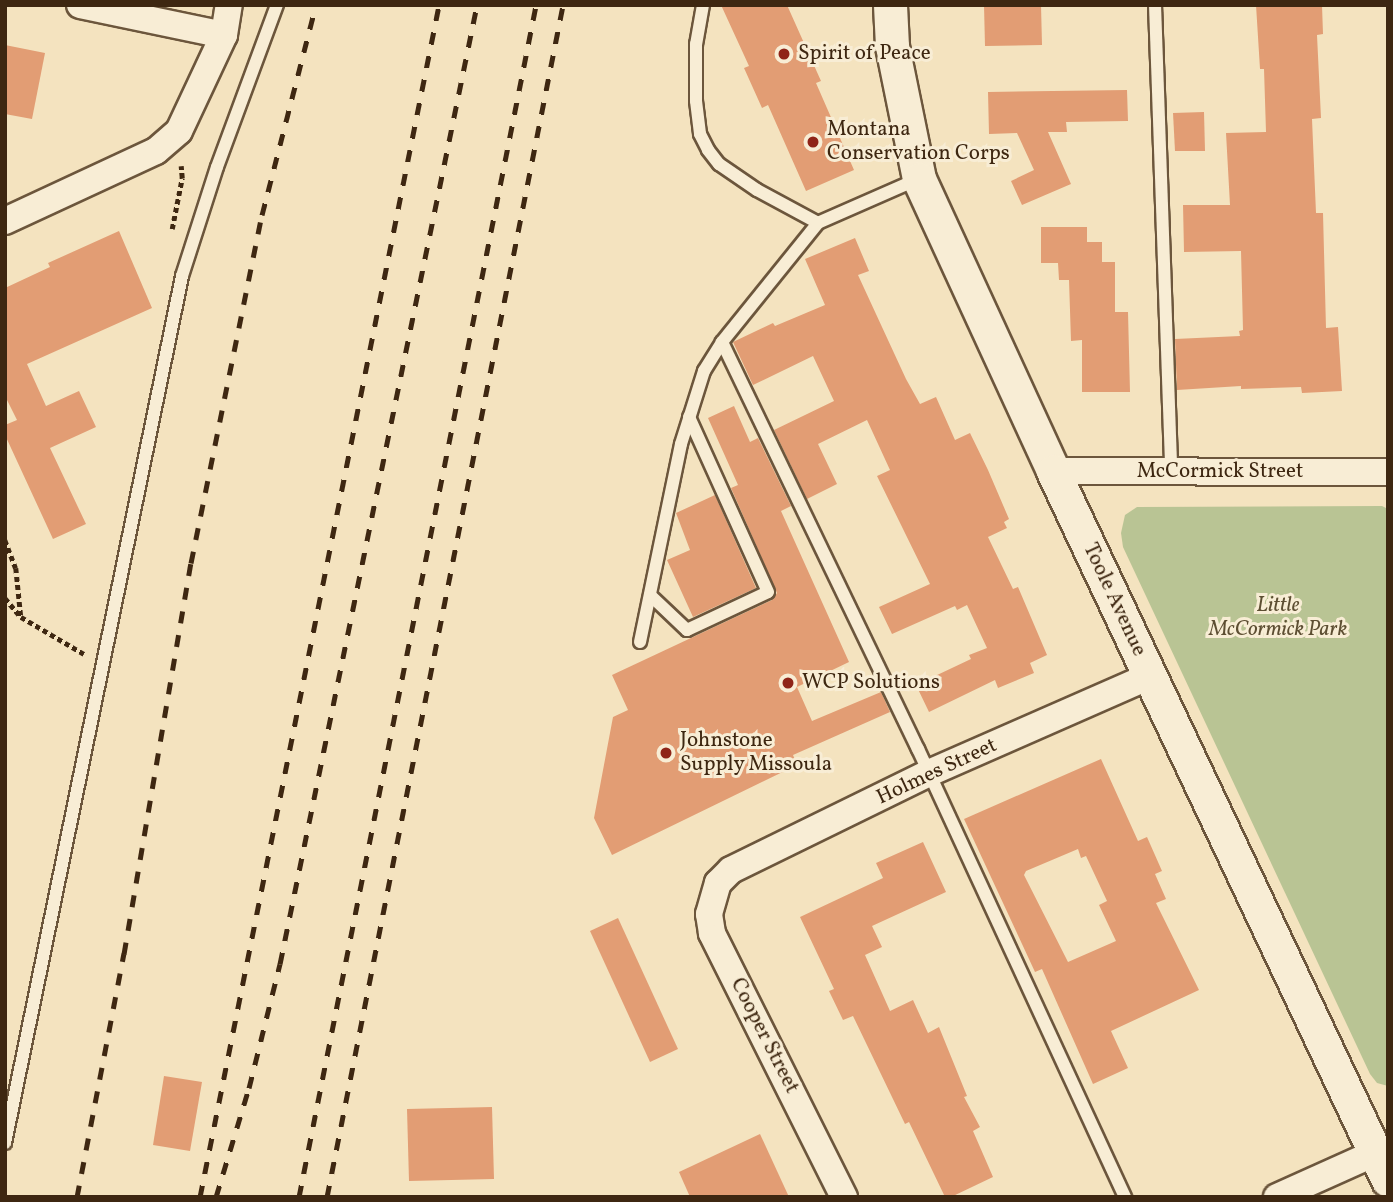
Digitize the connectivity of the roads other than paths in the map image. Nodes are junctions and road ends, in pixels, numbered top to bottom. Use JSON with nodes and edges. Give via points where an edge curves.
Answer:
{"nodes":[{"id":1,"x":80,"y":5,"type":"edge"},
{"id":2,"x":229,"y":5,"type":"edge"},
{"id":3,"x":277,"y":5,"type":"edge"},
{"id":4,"x":703,"y":5,"type":"edge"},
{"id":5,"x":890,"y":5,"type":"edge"},
{"id":6,"x":1155,"y":5,"type":"edge"},
{"id":7,"x":224,"y":34,"type":"junction"},
{"id":8,"x":919,"y":179,"type":"junction"},
{"id":9,"x":5,"y":221,"type":"edge"},
{"id":10,"x":818,"y":223,"type":"junction"},
{"id":11,"x":722,"y":342,"type":"junction"},
{"id":12,"x":689,"y":417,"type":"junction"},
{"id":13,"x":1053,"y":471,"type":"junction"},
{"id":14,"x":1171,"y":471,"type":"junction"},
{"id":15,"x":1388,"y":472,"type":"edge"},
{"id":16,"x":650,"y":595,"type":"junction"},
{"id":17,"x":640,"y":642,"type":"dead end"},
{"id":18,"x":1150,"y":676,"type":"junction"},
{"id":19,"x":929,"y":774,"type":"junction"},
{"id":20,"x":727,"y":873,"type":"joint"},
{"id":21,"x":5,"y":1143,"type":"edge"},
{"id":22,"x":1382,"y":1167,"type":"edge"},
{"id":23,"x":844,"y":1197,"type":"edge"},
{"id":24,"x":1125,"y":1197,"type":"edge"},
{"id":25,"x":1277,"y":1197,"type":"edge"}],
"edges":[{"from":1,"to":7,"type":"street"},
{"from":2,"to":7,"type":"street"},
{"from":3,"to":21,"type":"lane","via":[[182,276]]},
{"from":4,"to":10,"type":"lane","via":[[696,44],[696,101],[700,134],[708,150],[719,164],[757,190]]},
{"from":5,"to":8,"type":"street","name":"Toole Avenue","via":[[892,46]]},
{"from":6,"to":14,"type":"lane"},
{"from":7,"to":9,"type":"street","via":[[179,131],[156,151]]},
{"from":8,"to":10,"type":"lane"},
{"from":8,"to":13,"type":"street","name":"Toole Avenue"},
{"from":10,"to":11,"type":"lane"},
{"from":11,"to":12,"type":"lane","via":[[704,371]]},
{"from":11,"to":19,"type":"lane"},
{"from":12,"to":16,"type":"lane"},
{"from":12,"to":16,"type":"lane","via":[[768,592],[687,630]]},
{"from":13,"to":14,"type":"street","name":"McCormick Street"},
{"from":13,"to":18,"type":"street","name":"Toole Avenue"},
{"from":14,"to":15,"type":"street","name":"McCormick Street"},
{"from":16,"to":17,"type":"lane"},
{"from":18,"to":19,"type":"street","name":"Holmes Street"},
{"from":18,"to":22,"type":"street","name":"Toole Avenue"},
{"from":19,"to":20,"type":"street","name":"Holmes Street"},
{"from":19,"to":24,"type":"lane"},
{"from":20,"to":23,"type":"street","name":"Cooper Street","via":[[712,896],[712,933]]},
{"from":22,"to":25,"type":"street"}]}
